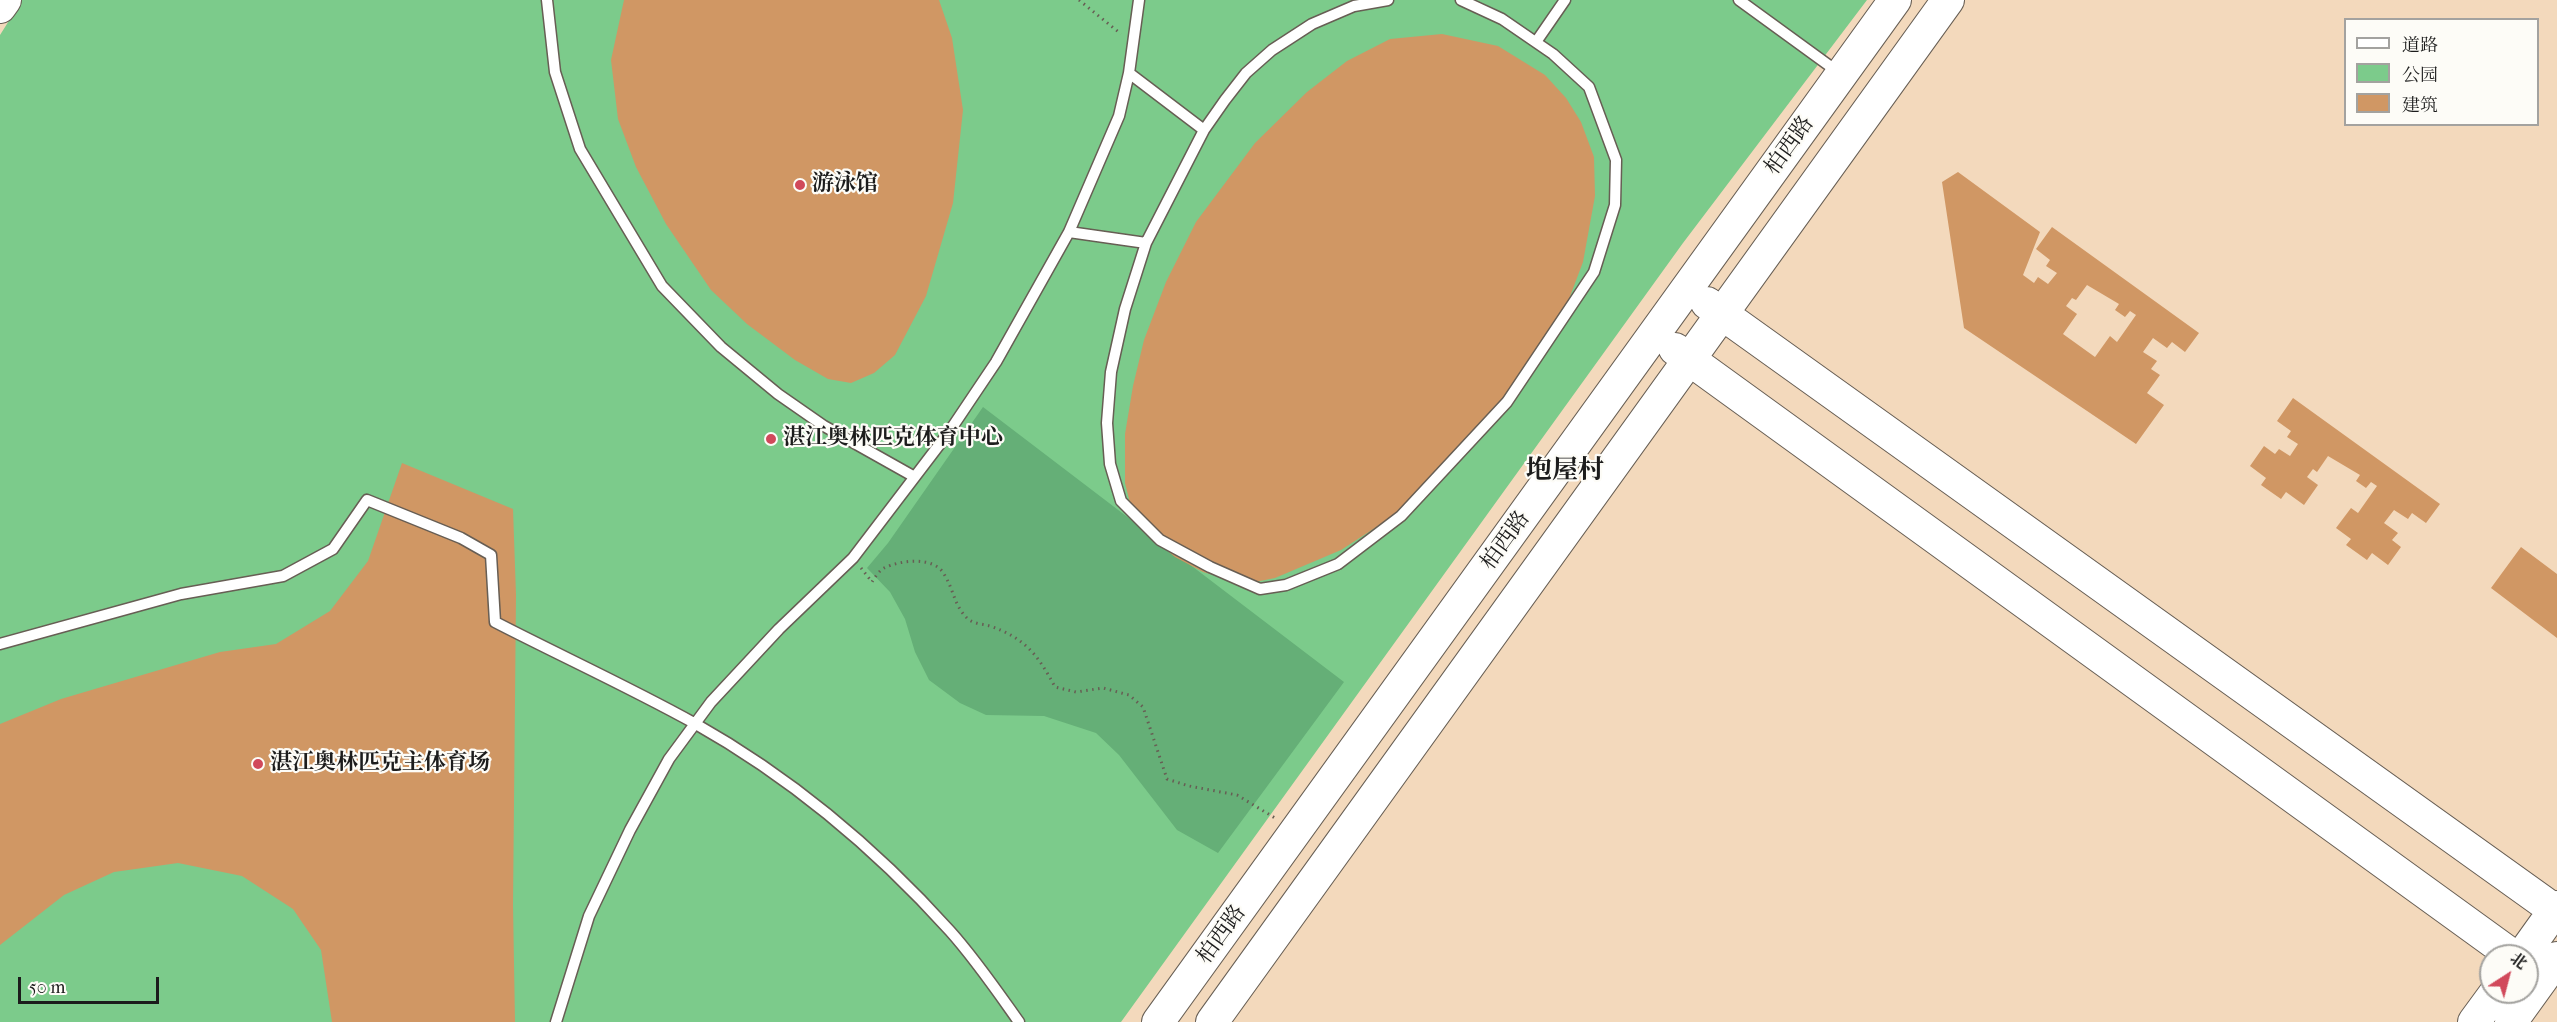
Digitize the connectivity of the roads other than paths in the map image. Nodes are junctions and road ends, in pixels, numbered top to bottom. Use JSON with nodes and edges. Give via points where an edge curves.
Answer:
{"nodes":[{"id":1,"x":5,"y":0,"type":"edge"},
{"id":2,"x":547,"y":0,"type":"edge"},
{"id":3,"x":1139,"y":0,"type":"edge"},
{"id":4,"x":1388,"y":0,"type":"edge"},
{"id":5,"x":1461,"y":0,"type":"edge"},
{"id":6,"x":1565,"y":0,"type":"edge"},
{"id":7,"x":1739,"y":0,"type":"edge"},
{"id":8,"x":1895,"y":0,"type":"edge"},
{"id":9,"x":1948,"y":0,"type":"edge"},
{"id":10,"x":0,"y":8,"type":"edge"},
{"id":11,"x":1536,"y":42,"type":"junction"},
{"id":12,"x":1129,"y":73,"type":"junction"},
{"id":13,"x":1841,"y":74,"type":"junction"},
{"id":14,"x":1204,"y":130,"type":"junction"},
{"id":15,"x":1069,"y":232,"type":"junction"},
{"id":16,"x":1146,"y":243,"type":"junction"},
{"id":17,"x":1688,"y":289,"type":"junction"},
{"id":18,"x":1724,"y":316,"type":"junction"},
{"id":19,"x":1654,"y":335,"type":"junction"},
{"id":20,"x":1691,"y":360,"type":"junction"},
{"id":21,"x":913,"y":476,"type":"junction"},
{"id":22,"x":0,"y":644,"type":"edge"},
{"id":23,"x":694,"y":723,"type":"junction"},
{"id":24,"x":2556,"y":910,"type":"edge"},
{"id":25,"x":2496,"y":944,"type":"edge"},
{"id":26,"x":2541,"y":969,"type":"edge"},
{"id":27,"x":2487,"y":1004,"type":"edge"},
{"id":28,"x":556,"y":1022,"type":"edge"},
{"id":29,"x":1019,"y":1022,"type":"edge"},
{"id":30,"x":1158,"y":1022,"type":"edge"},
{"id":31,"x":1212,"y":1022,"type":"edge"},
{"id":32,"x":2474,"y":1022,"type":"edge"},
{"id":33,"x":2511,"y":1022,"type":"edge"}],
"edges":[{"from":1,"to":10,"type":"main road"},
{"from":2,"to":21,"type":"lane","via":[[555,72],[580,149],[662,286],[721,347],[778,394],[824,426]]},
{"from":3,"to":12,"type":"lane"},
{"from":4,"to":14,"type":"lane","via":[[1354,6],[1312,24],[1272,50],[1246,74]]},
{"from":5,"to":11,"type":"lane","via":[[1502,19]]},
{"from":6,"to":11,"type":"lane"},
{"from":7,"to":13,"type":"lane"},
{"from":8,"to":13,"type":"main road","name":"柏西路"},
{"from":9,"to":18,"type":"main road","name":"柏西路"},
{"from":11,"to":16,"type":"lane","via":[[1589,87],[1617,160],[1615,205],[1594,272],[1507,402],[1401,516],[1338,564],[1286,585],[1260,589],[1160,540],[1121,501],[1110,464],[1107,423],[1111,372]]},
{"from":12,"to":14,"type":"lane"},
{"from":12,"to":15,"type":"lane","via":[[1119,116]]},
{"from":13,"to":17,"type":"main road","name":"柏西路"},
{"from":14,"to":16,"type":"lane"},
{"from":15,"to":16,"type":"lane"},
{"from":15,"to":21,"type":"lane","via":[[996,362],[949,432]]},
{"from":17,"to":18,"type":"main road"},
{"from":17,"to":19,"type":"main road","name":"柏西路"},
{"from":18,"to":20,"type":"main road","name":"柏西路"},
{"from":18,"to":24,"type":"main road"},
{"from":19,"to":20,"type":"main road"},
{"from":19,"to":30,"type":"main road","name":"柏西路"},
{"from":20,"to":25,"type":"main road"},
{"from":20,"to":31,"type":"main road","name":"柏西路"},
{"from":21,"to":23,"type":"lane","via":[[853,558],[779,629]]},
{"from":22,"to":23,"type":"lane","via":[[182,594],[283,576],[333,549],[367,500],[461,538],[491,555],[495,622]]},
{"from":23,"to":28,"type":"lane","via":[[630,830],[594,907]]},
{"from":23,"to":29,"type":"lane","via":[[821,808],[897,877],[951,932]]},
{"from":24,"to":26,"type":"main road"},
{"from":26,"to":33,"type":"main road"},
{"from":27,"to":32,"type":"main road"}]}
